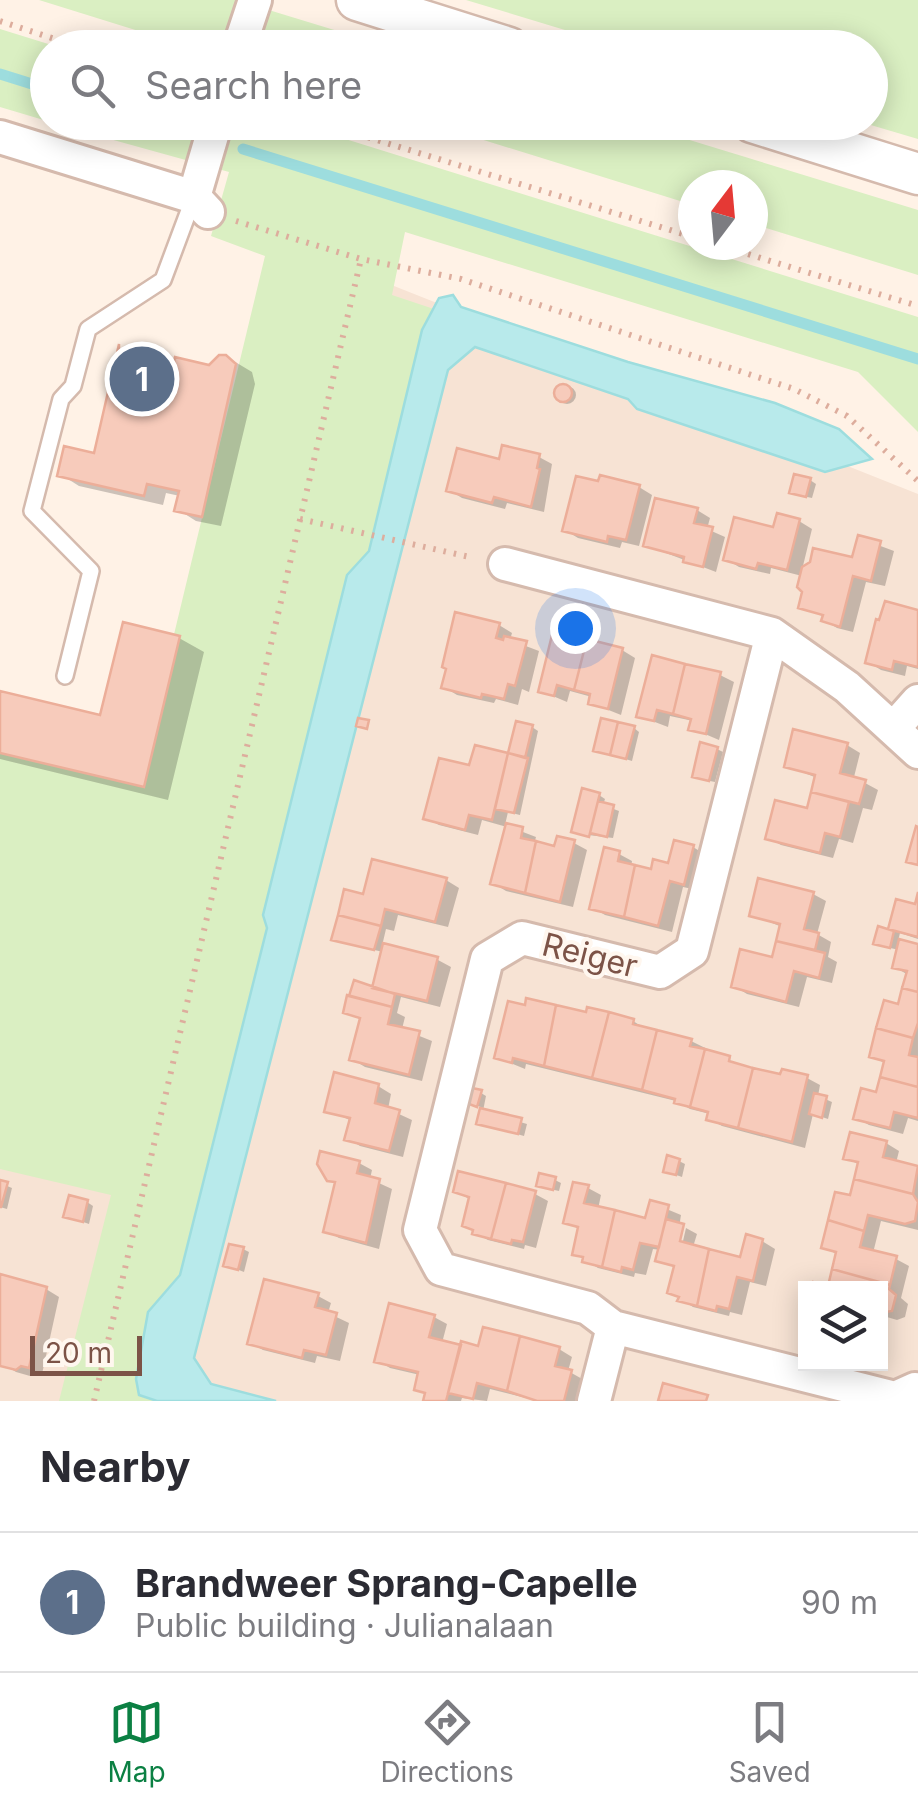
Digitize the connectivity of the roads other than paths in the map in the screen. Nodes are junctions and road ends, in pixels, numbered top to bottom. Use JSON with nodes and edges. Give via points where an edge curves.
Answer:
{"nodes":[{"id":1,"x":254,"y":0,"type":"edge"},
{"id":2,"x":356,"y":0,"type":"edge"},
{"id":3,"x":245,"y":30,"type":"edge"},
{"id":4,"x":452,"y":30,"type":"edge"},
{"id":5,"x":0,"y":137,"type":"edge"},
{"id":6,"x":213,"y":140,"type":"edge"},
{"id":7,"x":809,"y":140,"type":"edge"},
{"id":8,"x":918,"y":174,"type":"edge"},
{"id":9,"x":201,"y":205,"type":"junction"},
{"id":10,"x":505,"y":564,"type":"road end"},
{"id":11,"x":772,"y":634,"type":"junction"},
{"id":12,"x":64,"y":676,"type":"dead end"},
{"id":13,"x":918,"y":701,"type":"edge"},
{"id":14,"x":893,"y":729,"type":"junction"},
{"id":15,"x":918,"y":752,"type":"edge"},
{"id":16,"x":613,"y":1327,"type":"junction"},
{"id":17,"x":917,"y":1386,"type":"edge"},
{"id":18,"x":594,"y":1401,"type":"edge"}],
"edges":[{"from":1,"to":3,"type":"street"},
{"from":2,"to":4,"type":"street"},
{"from":5,"to":9,"type":"street"},
{"from":6,"to":9,"type":"street"},
{"from":7,"to":8,"type":"street"},
{"from":9,"to":12,"type":"lane","via":[[163,280],[88,328],[74,386],[61,399],[32,511],[91,571]]},
{"from":10,"to":11,"type":"street"},
{"from":11,"to":14,"type":"street"},
{"from":11,"to":16,"type":"street","name":"Reiger","via":[[692,951],[660,972],[522,938],[487,959],[420,1230],[441,1268],[588,1308]]},
{"from":13,"to":14,"type":"street"},
{"from":14,"to":15,"type":"street"},
{"from":16,"to":17,"type":"street","name":"Reiger","via":[[895,1398]]},
{"from":16,"to":18,"type":"street"}]}
